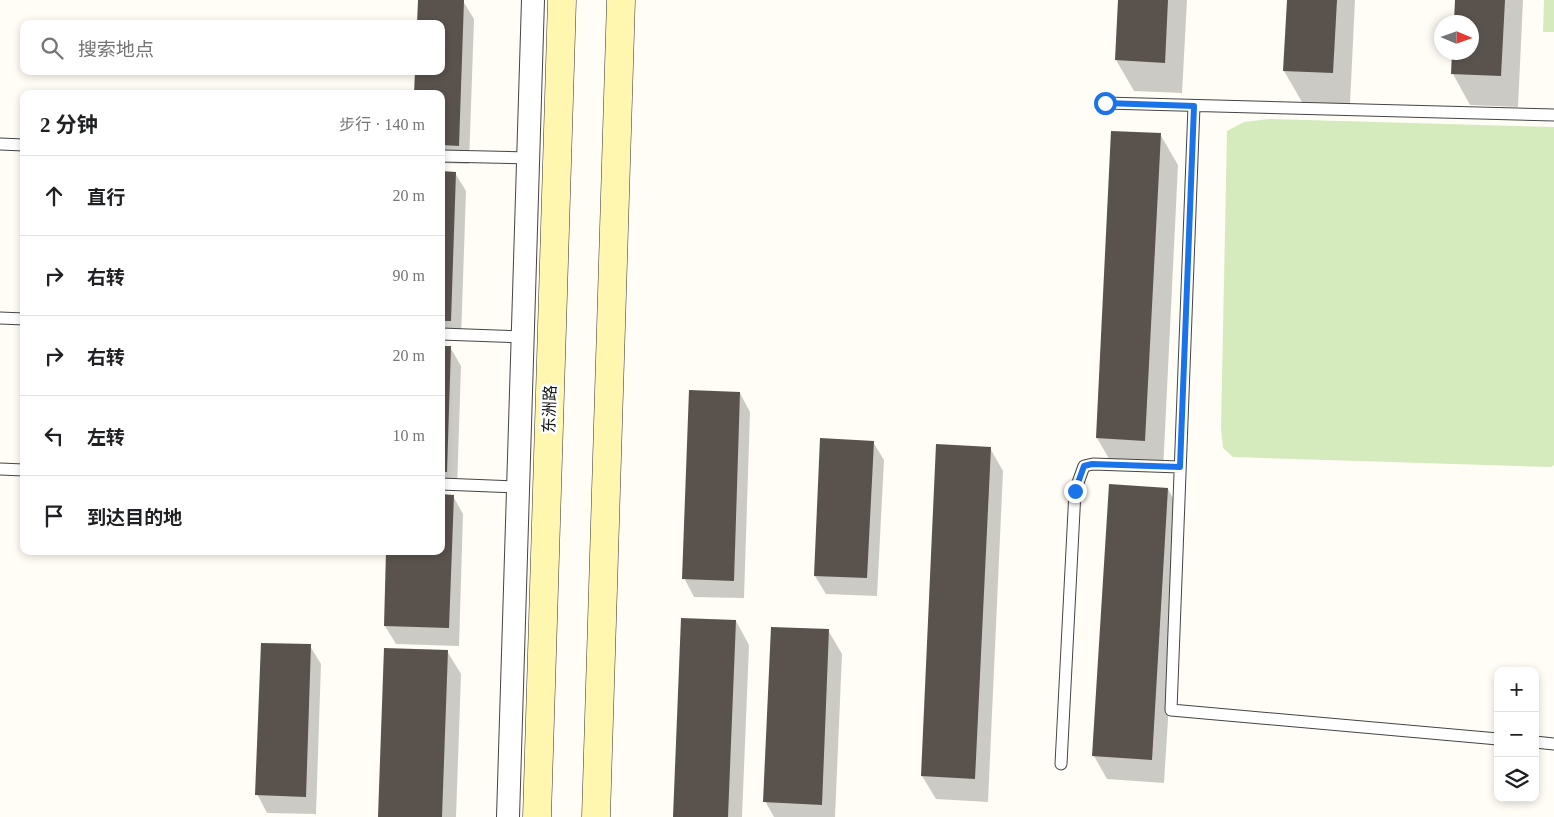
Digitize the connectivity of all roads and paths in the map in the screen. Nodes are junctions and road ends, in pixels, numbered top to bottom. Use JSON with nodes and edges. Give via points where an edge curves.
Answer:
{"nodes":[{"id":1,"x":533,"y":0,"type":"edge"},
{"id":2,"x":562,"y":0,"type":"edge"},
{"id":3,"x":621,"y":0,"type":"edge"},
{"id":4,"x":1105,"y":103,"type":"dead end"},
{"id":5,"x":1194,"y":106,"type":"junction"},
{"id":6,"x":1554,"y":115,"type":"edge"},
{"id":7,"x":0,"y":144,"type":"edge"},
{"id":8,"x":20,"y":145,"type":"edge"},
{"id":9,"x":445,"y":156,"type":"edge"},
{"id":10,"x":529,"y":158,"type":"junction"},
{"id":11,"x":0,"y":318,"type":"edge"},
{"id":12,"x":20,"y":319,"type":"edge"},
{"id":13,"x":445,"y":334,"type":"edge"},
{"id":14,"x":523,"y":336,"type":"junction"},
{"id":15,"x":1180,"y":467,"type":"junction"},
{"id":16,"x":0,"y":469,"type":"edge"},
{"id":17,"x":20,"y":470,"type":"edge"},
{"id":18,"x":445,"y":484,"type":"edge"},
{"id":19,"x":518,"y":487,"type":"junction"},
{"id":20,"x":1494,"y":739,"type":"edge"},
{"id":21,"x":1539,"y":742,"type":"edge"},
{"id":22,"x":1554,"y":744,"type":"edge"},
{"id":23,"x":1061,"y":764,"type":"dead end"},
{"id":24,"x":508,"y":817,"type":"edge"},
{"id":25,"x":537,"y":817,"type":"edge"},
{"id":26,"x":596,"y":817,"type":"edge"}],
"edges":[{"from":1,"to":10,"type":"street"},
{"from":2,"to":25,"type":"street","name":"东洲路"},
{"from":3,"to":26,"type":"street"},
{"from":4,"to":5,"type":"lane"},
{"from":5,"to":6,"type":"lane"},
{"from":5,"to":15,"type":"lane"},
{"from":7,"to":8,"type":"lane"},
{"from":9,"to":10,"type":"lane"},
{"from":10,"to":14,"type":"street"},
{"from":11,"to":12,"type":"lane"},
{"from":13,"to":14,"type":"lane"},
{"from":14,"to":19,"type":"street"},
{"from":15,"to":20,"type":"lane","via":[[1171,710]]},
{"from":15,"to":23,"type":"lane","via":[[1084,466],[1075,491]]},
{"from":16,"to":17,"type":"lane"},
{"from":18,"to":19,"type":"lane"},
{"from":19,"to":24,"type":"street"},
{"from":21,"to":22,"type":"lane"}]}
